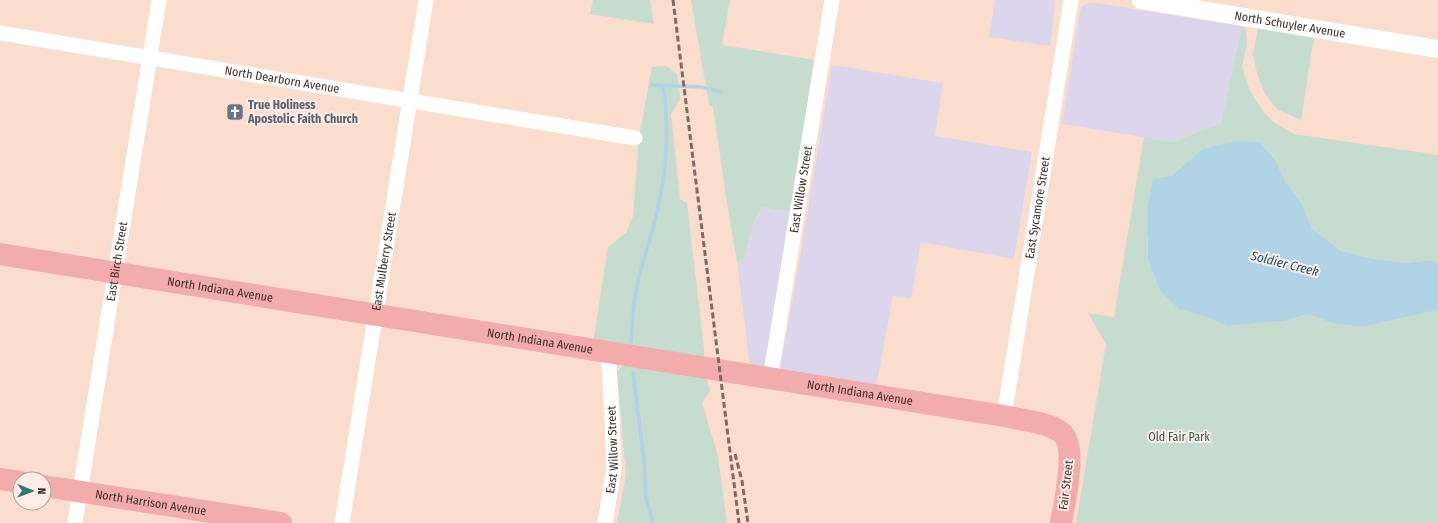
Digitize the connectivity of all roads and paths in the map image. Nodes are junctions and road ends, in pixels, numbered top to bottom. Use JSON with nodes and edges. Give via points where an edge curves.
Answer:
{"nodes":[{"id":1,"x":159,"y":0,"type":"edge"},
{"id":2,"x":426,"y":0,"type":"edge"},
{"id":3,"x":832,"y":0,"type":"edge"},
{"id":4,"x":1071,"y":0,"type":"edge"},
{"id":5,"x":1141,"y":0,"type":"edge"},
{"id":6,"x":0,"y":33,"type":"edge"},
{"id":7,"x":1438,"y":49,"type":"edge"},
{"id":8,"x":150,"y":58,"type":"junction"},
{"id":9,"x":410,"y":101,"type":"junction"},
{"id":10,"x":635,"y":138,"type":"dead end"},
{"id":11,"x":0,"y":254,"type":"edge"},
{"id":12,"x":115,"y":273,"type":"junction"},
{"id":13,"x":375,"y":315,"type":"junction"},
{"id":14,"x":608,"y":352,"type":"junction"},
{"id":15,"x":770,"y":379,"type":"junction"},
{"id":16,"x":1004,"y":416,"type":"junction"},
{"id":17,"x":1069,"y":447,"type":"joint"},
{"id":18,"x":0,"y":479,"type":"edge"},
{"id":19,"x":12,"y":481,"type":"edge"},
{"id":20,"x":52,"y":487,"type":"edge"},
{"id":21,"x":80,"y":491,"type":"junction"},
{"id":22,"x":75,"y":523,"type":"edge"},
{"id":23,"x":281,"y":523,"type":"edge"},
{"id":24,"x":342,"y":523,"type":"edge"},
{"id":25,"x":605,"y":523,"type":"edge"},
{"id":26,"x":1061,"y":523,"type":"edge"}],
"edges":[{"from":1,"to":8,"type":"street","name":"East Birch Street"},
{"from":2,"to":9,"type":"street","name":"East Mulberry Street"},
{"from":3,"to":15,"type":"street","name":"East Willow Street"},
{"from":4,"to":16,"type":"street","name":"East Sycamore Street"},
{"from":5,"to":7,"type":"street","name":"North Schuyler Avenue"},
{"from":6,"to":8,"type":"street","name":"North Dearborn Avenue"},
{"from":8,"to":9,"type":"street","name":"North Dearborn Avenue"},
{"from":8,"to":12,"type":"street","name":"East Birch Street"},
{"from":9,"to":10,"type":"street","name":"North Dearborn Avenue"},
{"from":9,"to":13,"type":"street","name":"East Mulberry Street"},
{"from":11,"to":12,"type":"main road","name":"North Indiana Avenue"},
{"from":12,"to":13,"type":"main road","name":"North Indiana Avenue"},
{"from":12,"to":21,"type":"street","name":"East Birch Street"},
{"from":13,"to":14,"type":"main road","name":"North Indiana Avenue"},
{"from":13,"to":24,"type":"street","name":"East Mulberry Street"},
{"from":14,"to":15,"type":"main road","name":"North Indiana Avenue"},
{"from":14,"to":25,"type":"street","name":"East Willow Street","via":[[614,469]]},
{"from":15,"to":16,"type":"main road","name":"North Indiana Avenue"},
{"from":16,"to":17,"type":"main road","name":"North Indiana Avenue","via":[[1050,426],[1063,434]]},
{"from":17,"to":26,"type":"main road","name":"Fair Street","via":[[1070,462]]},
{"from":18,"to":19,"type":"main road"},
{"from":20,"to":21,"type":"main road","name":"North Harrison Avenue"},
{"from":21,"to":22,"type":"street","name":"East Birch Street"},
{"from":21,"to":23,"type":"main road","name":"North Harrison Avenue"}]}
